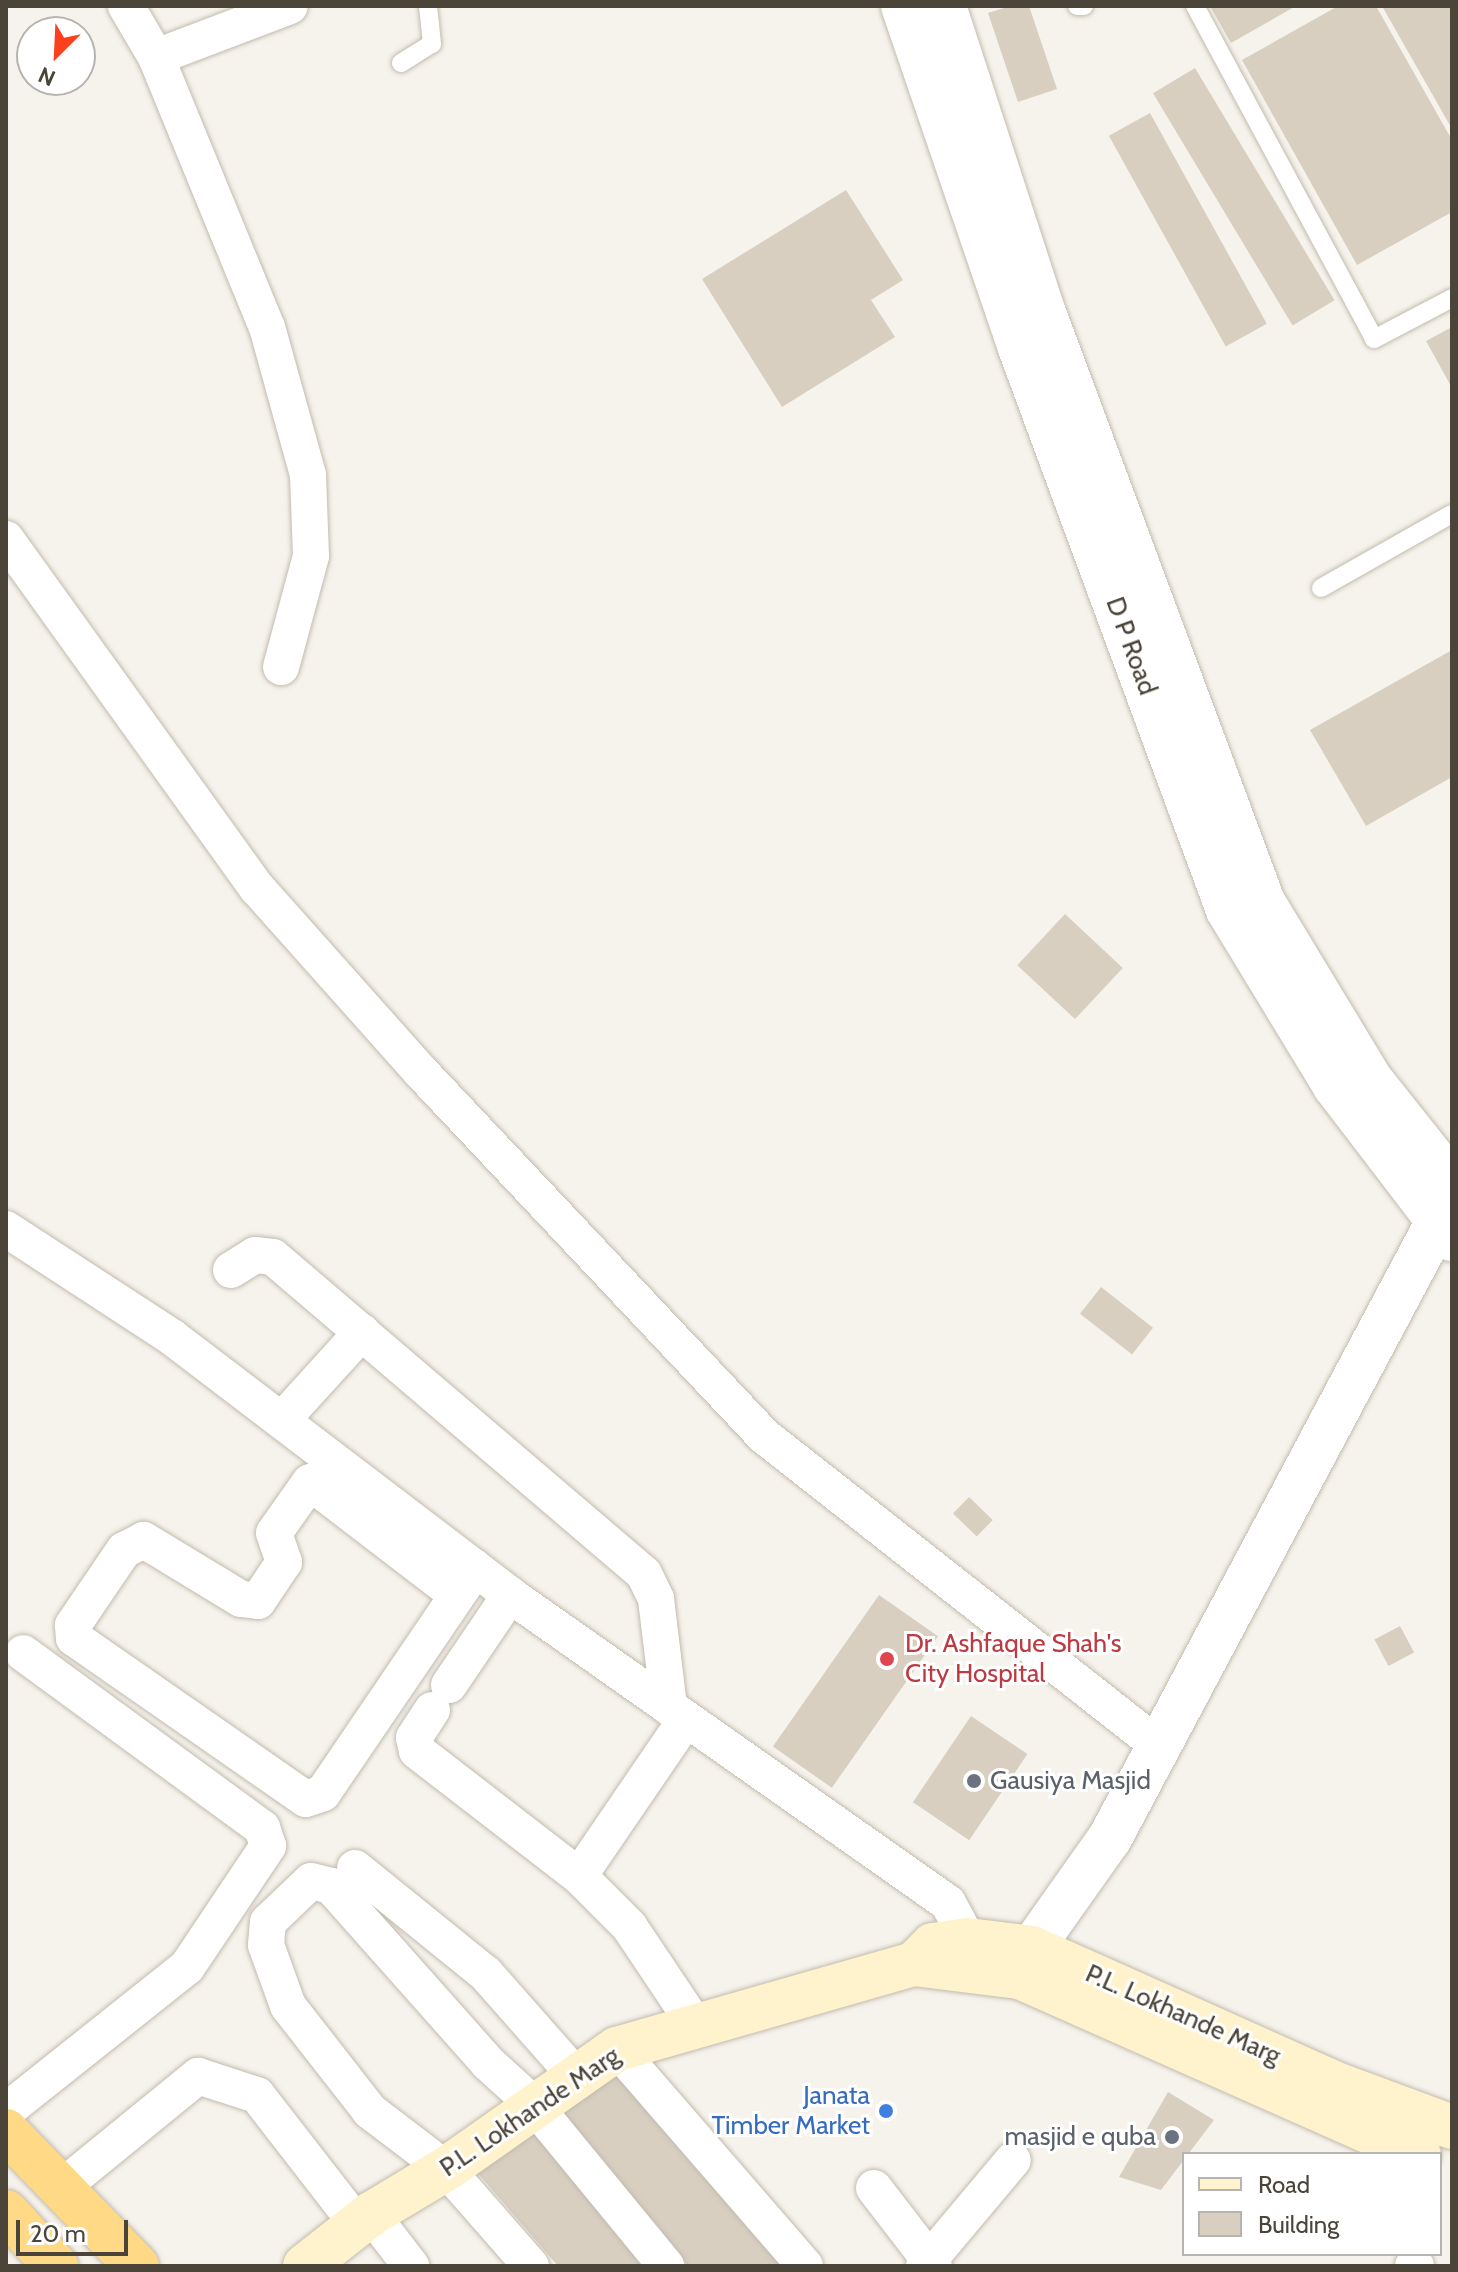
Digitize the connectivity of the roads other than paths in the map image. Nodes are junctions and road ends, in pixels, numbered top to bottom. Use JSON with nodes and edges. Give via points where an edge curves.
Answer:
{"nodes":[{"id":1,"x":126,"y":6,"type":"edge"},
{"id":2,"x":290,"y":6,"type":"edge"},
{"id":3,"x":428,"y":6,"type":"edge"},
{"id":4,"x":903,"y":6,"type":"edge"},
{"id":5,"x":944,"y":6,"type":"edge"},
{"id":6,"x":1077,"y":6,"type":"edge"},
{"id":7,"x":1084,"y":6,"type":"edge"},
{"id":8,"x":1195,"y":6,"type":"edge"},
{"id":9,"x":156,"y":57,"type":"junction"},
{"id":10,"x":401,"y":63,"type":"dead end"},
{"id":11,"x":1452,"y":298,"type":"edge"},
{"id":12,"x":1036,"y":342,"type":"junction"},
{"id":13,"x":1452,"y":514,"type":"edge"},
{"id":14,"x":6,"y":539,"type":"edge"},
{"id":15,"x":1321,"y":588,"type":"dead end"},
{"id":16,"x":281,"y":667,"type":"dead end"},
{"id":17,"x":1448,"y":1209,"type":"edge"},
{"id":18,"x":6,"y":1229,"type":"edge"},
{"id":19,"x":231,"y":1270,"type":"dead end"},
{"id":20,"x":362,"y":1332,"type":"junction"},
{"id":21,"x":282,"y":1420,"type":"junction"},
{"id":22,"x":319,"y":1468,"type":"junction"},
{"id":23,"x":466,"y":1581,"type":"junction"},
{"id":24,"x":510,"y":1595,"type":"junction"},
{"id":25,"x":23,"y":1653,"type":"dead end"},
{"id":26,"x":678,"y":1713,"type":"junction"},
{"id":27,"x":1159,"y":1746,"type":"junction"},
{"id":28,"x":355,"y":1868,"type":"dead end"},
{"id":29,"x":579,"y":1876,"type":"junction"},
{"id":30,"x":964,"y":1955,"type":"junction"},
{"id":31,"x":1026,"y":1963,"type":"junction"},
{"id":32,"x":696,"y":2026,"type":"junction"},
{"id":33,"x":617,"y":2049,"type":"junction"},
{"id":34,"x":576,"y":2076,"type":"junction"},
{"id":35,"x":533,"y":2104,"type":"junction"},
{"id":36,"x":1452,"y":2127,"type":"edge"},
{"id":37,"x":10,"y":2136,"type":"edge"},
{"id":38,"x":1415,"y":2152,"type":"edge"},
{"id":39,"x":1013,"y":2160,"type":"dead end"},
{"id":40,"x":446,"y":2169,"type":"junction"},
{"id":41,"x":62,"y":2187,"type":"junction"},
{"id":42,"x":874,"y":2188,"type":"dead end"},
{"id":43,"x":6,"y":2212,"type":"edge"},
{"id":44,"x":365,"y":2220,"type":"junction"},
{"id":45,"x":929,"y":2264,"type":"edge"},
{"id":46,"x":56,"y":2266,"type":"edge"},
{"id":47,"x":137,"y":2266,"type":"edge"},
{"id":48,"x":305,"y":2266,"type":"edge"},
{"id":49,"x":411,"y":2266,"type":"edge"},
{"id":50,"x":531,"y":2266,"type":"edge"},
{"id":51,"x":666,"y":2266,"type":"edge"},
{"id":52,"x":805,"y":2266,"type":"edge"}],
"edges":[{"from":1,"to":9,"type":"street"},
{"from":2,"to":9,"type":"street"},
{"from":3,"to":10,"type":"lane","via":[[432,44]]},
{"from":4,"to":12,"type":"street","name":"D P Road"},
{"from":5,"to":12,"type":"street","name":"D P Road"},
{"from":6,"to":7,"type":"lane"},
{"from":8,"to":11,"type":"lane","via":[[1374,339]]},
{"from":9,"to":16,"type":"street","via":[[267,327],[308,475],[311,556]]},
{"from":12,"to":17,"type":"street","name":"D P Road","via":[[1228,910],[1335,1086]]},
{"from":13,"to":15,"type":"lane"},
{"from":14,"to":27,"type":"street","via":[[257,888],[421,1072],[764,1436]]},
{"from":17,"to":27,"type":"street"},
{"from":18,"to":21,"type":"street","via":[[168,1333]]},
{"from":19,"to":20,"type":"street","via":[[255,1255],[273,1257]]},
{"from":20,"to":21,"type":"street"},
{"from":20,"to":26,"type":"street","via":[[644,1574],[656,1599]]},
{"from":21,"to":22,"type":"street"},
{"from":22,"to":23,"type":"street"},
{"from":22,"to":23,"type":"street","via":[[274,1533],[284,1562],[258,1601],[241,1599],[144,1540],[124,1550],[73,1625],[74,1638],[306,1799],[323,1793]]},
{"from":23,"to":24,"type":"street"},
{"from":24,"to":26,"type":"street"},
{"from":24,"to":29,"type":"street","via":[[414,1738],[417,1751]]},
{"from":25,"to":37,"type":"street","via":[[262,1828],[268,1846],[187,1967]]},
{"from":26,"to":29,"type":"street"},
{"from":26,"to":30,"type":"street","via":[[948,1903]]},
{"from":27,"to":31,"type":"street","via":[[1110,1838]]},
{"from":28,"to":34,"type":"street","via":[[486,1974]]},
{"from":29,"to":32,"type":"street","via":[[629,1926]]},
{"from":30,"to":31,"type":"main road","name":"P.L. Lokhande Marg"},
{"from":30,"to":32,"type":"main road","name":"P.L. Lokhande Marg","via":[[933,1945],[914,1964]]},
{"from":31,"to":36,"type":"main road","name":"P.L. Lokhande Marg"},
{"from":31,"to":38,"type":"main road","name":"P.L. Lokhande Marg"},
{"from":32,"to":33,"type":"main road","name":"P.L. Lokhande Marg"},
{"from":33,"to":34,"type":"main road","name":"P.L. Lokhande Marg"},
{"from":33,"to":52,"type":"street"},
{"from":34,"to":35,"type":"main road","name":"P.L. Lokhande Marg"},
{"from":35,"to":40,"type":"main road","name":"P.L. Lokhande Marg"},
{"from":35,"to":40,"type":"street","via":[[488,2063],[331,1886],[311,1881],[268,1922],[266,1945],[288,2006],[370,2111]]},
{"from":35,"to":51,"type":"street"},
{"from":37,"to":41,"type":"highway"},
{"from":39,"to":45,"type":"street"},
{"from":40,"to":44,"type":"main road","name":"P.L. Lokhande Marg"},
{"from":40,"to":50,"type":"street"},
{"from":41,"to":44,"type":"street","via":[[198,2076],[257,2095]]},
{"from":41,"to":47,"type":"highway"},
{"from":42,"to":45,"type":"street"},
{"from":43,"to":46,"type":"highway"},
{"from":44,"to":48,"type":"main road","name":"P.L. Lokhande Marg"},
{"from":44,"to":49,"type":"street"}]}
